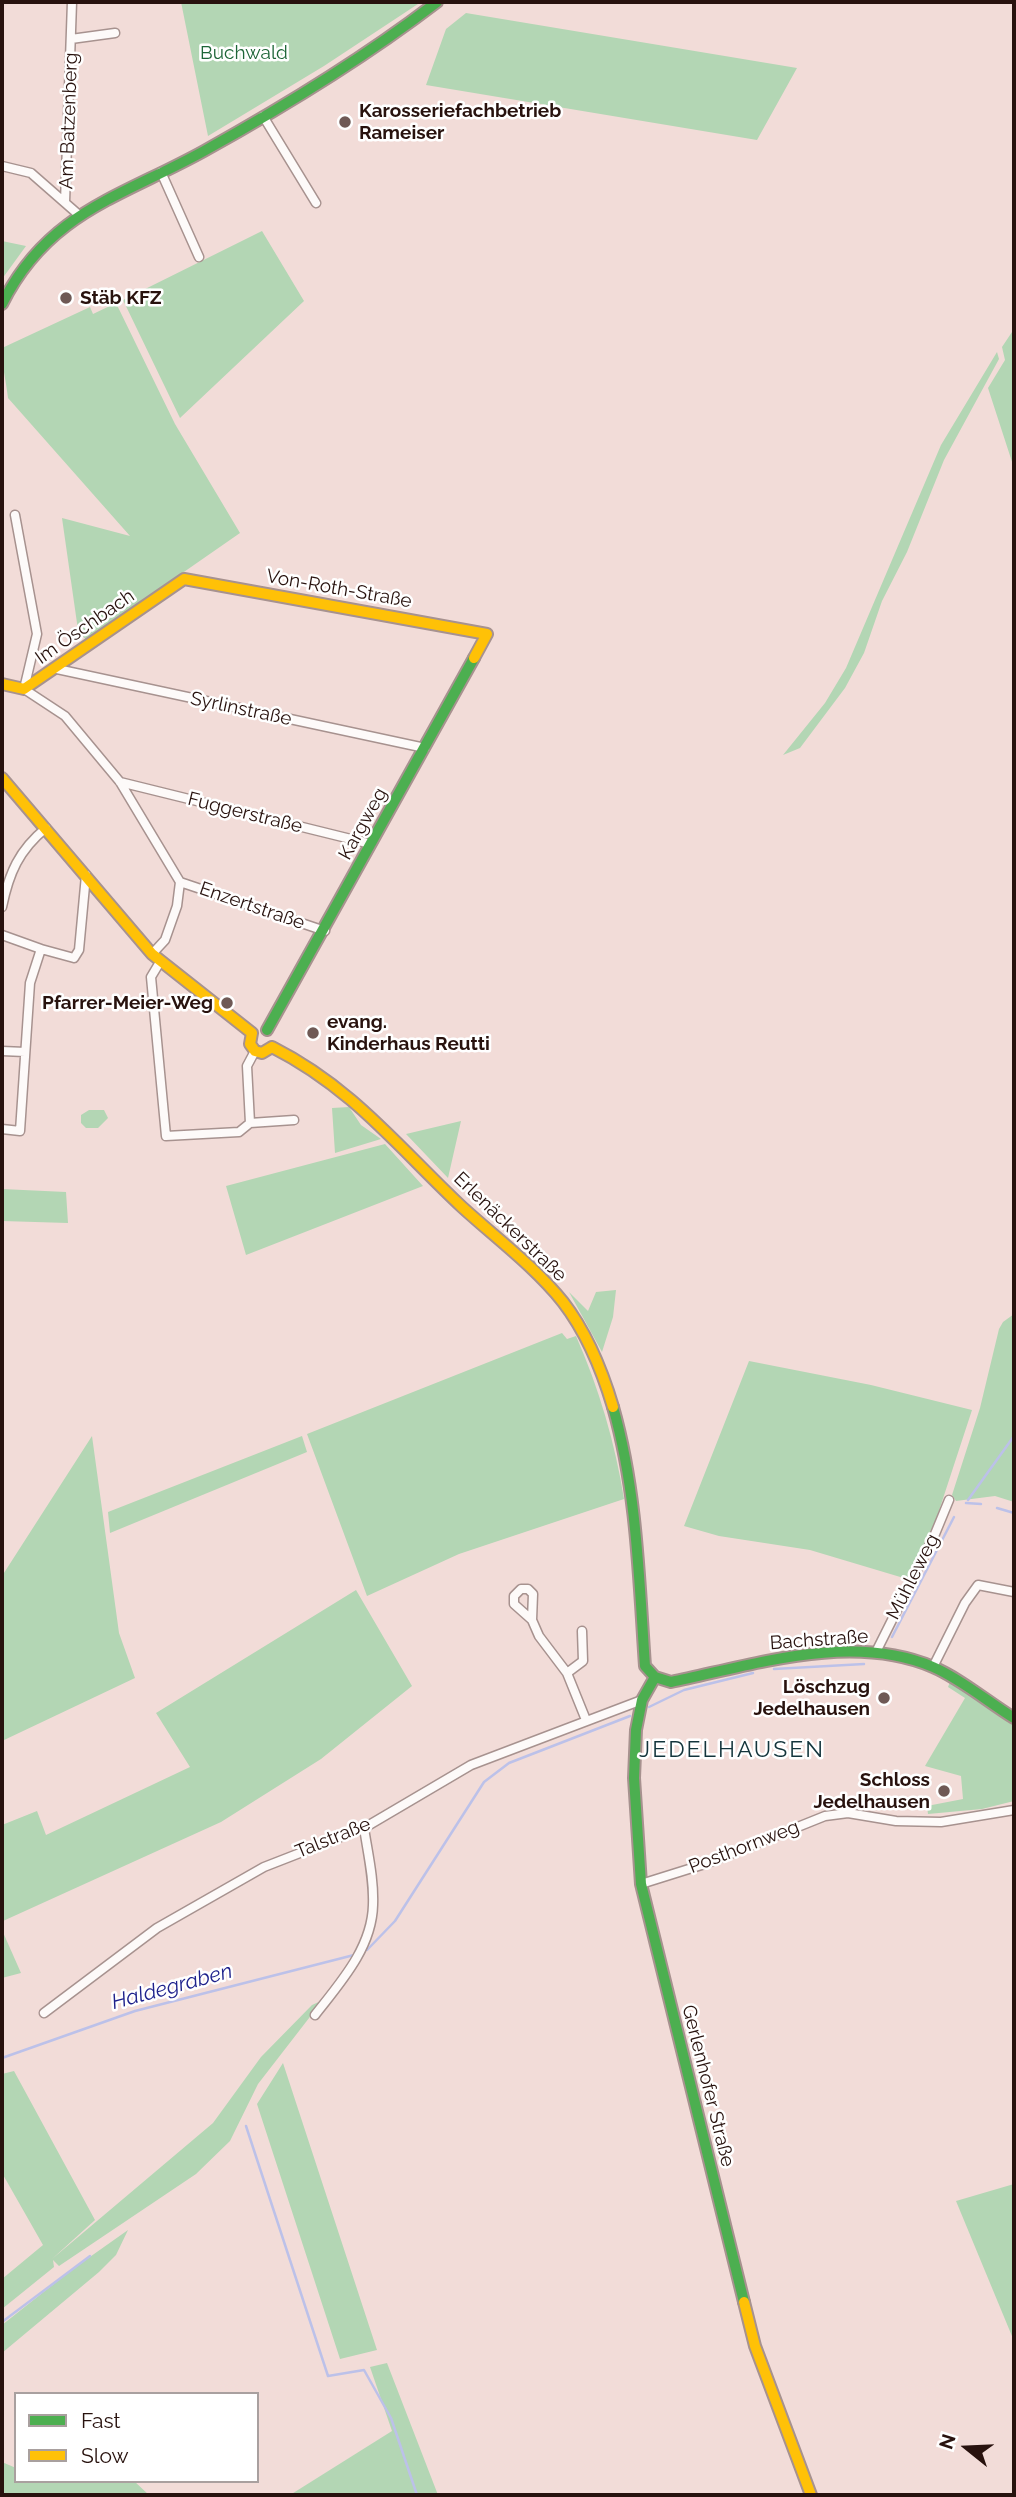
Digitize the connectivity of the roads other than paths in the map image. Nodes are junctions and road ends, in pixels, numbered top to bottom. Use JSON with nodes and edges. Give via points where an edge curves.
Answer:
{"nodes":[{"id":1,"x":72,"y":2,"type":"edge"},
{"id":2,"x":438,"y":2,"type":"edge"},
{"id":3,"x":115,"y":33,"type":"dead end"},
{"id":4,"x":71,"y":39,"type":"junction"},
{"id":5,"x":263,"y":116,"type":"junction"},
{"id":6,"x":2,"y":166,"type":"edge"},
{"id":7,"x":161,"y":172,"type":"junction"},
{"id":8,"x":65,"y":202,"type":"junction"},
{"id":9,"x":316,"y":203,"type":"dead end"},
{"id":10,"x":79,"y":215,"type":"junction"},
{"id":11,"x":199,"y":257,"type":"dead end"},
{"id":12,"x":2,"y":304,"type":"edge"},
{"id":13,"x":15,"y":514,"type":"dead end"},
{"id":14,"x":184,"y":579,"type":"joint"},
{"id":15,"x":487,"y":634,"type":"joint"},
{"id":16,"x":57,"y":669,"type":"junction"},
{"id":17,"x":2,"y":684,"type":"edge"},
{"id":18,"x":24,"y":689,"type":"junction"},
{"id":19,"x":425,"y":748,"type":"junction"},
{"id":20,"x":2,"y":778,"type":"edge"},
{"id":21,"x":120,"y":782,"type":"junction"},
{"id":22,"x":46,"y":828,"type":"junction"},
{"id":23,"x":371,"y":844,"type":"junction"},
{"id":24,"x":86,"y":875,"type":"junction"},
{"id":25,"x":180,"y":882,"type":"junction"},
{"id":26,"x":2,"y":907,"type":"edge"},
{"id":27,"x":325,"y":931,"type":"junction"},
{"id":28,"x":2,"y":934,"type":"edge"},
{"id":29,"x":41,"y":949,"type":"junction"},
{"id":30,"x":156,"y":958,"type":"junction"},
{"id":31,"x":267,"y":1030,"type":"junction"},
{"id":32,"x":252,"y":1033,"type":"junction"},
{"id":33,"x":272,"y":1046,"type":"junction"},
{"id":34,"x":2,"y":1051,"type":"edge"},
{"id":35,"x":255,"y":1051,"type":"junction"},
{"id":36,"x":25,"y":1052,"type":"junction"},
{"id":37,"x":294,"y":1120,"type":"dead end"},
{"id":38,"x":250,"y":1123,"type":"junction"},
{"id":39,"x":2,"y":1129,"type":"edge"},
{"id":40,"x":949,"y":1500,"type":"dead end"},
{"id":41,"x":1014,"y":1592,"type":"edge"},
{"id":42,"x":532,"y":1620,"type":"dead end"},
{"id":43,"x":582,"y":1631,"type":"dead end"},
{"id":44,"x":876,"y":1652,"type":"junction"},
{"id":45,"x":933,"y":1667,"type":"junction"},
{"id":46,"x":567,"y":1673,"type":"junction"},
{"id":47,"x":655,"y":1677,"type":"junction"},
{"id":48,"x":642,"y":1700,"type":"junction"},
{"id":49,"x":1014,"y":1718,"type":"edge"},
{"id":50,"x":586,"y":1720,"type":"junction"},
{"id":51,"x":1014,"y":1810,"type":"edge"},
{"id":52,"x":364,"y":1828,"type":"junction"},
{"id":53,"x":640,"y":1884,"type":"junction"},
{"id":54,"x":44,"y":2013,"type":"dead end"},
{"id":55,"x":315,"y":2015,"type":"dead end"},
{"id":56,"x":811,"y":2495,"type":"edge"}],
"edges":[{"from":1,"to":4,"type":"street","name":"Am Batzenberg"},
{"from":2,"to":5,"type":"street"},
{"from":3,"to":4,"type":"street","name":"Am Batzenberg"},
{"from":4,"to":8,"type":"street","name":"Am Batzenberg"},
{"from":5,"to":7,"type":"street"},
{"from":5,"to":9,"type":"street"},
{"from":6,"to":8,"type":"street","via":[[31,173]]},
{"from":7,"to":10,"type":"street"},
{"from":7,"to":11,"type":"street"},
{"from":8,"to":10,"type":"street"},
{"from":10,"to":12,"type":"street","via":[[46,238],[22,266]]},
{"from":13,"to":18,"type":"street","via":[[37,634]]},
{"from":14,"to":15,"type":"street","name":"Von-Roth-Straße"},
{"from":14,"to":16,"type":"street","name":"Im Öschbach"},
{"from":15,"to":19,"type":"street","name":"Kargweg"},
{"from":16,"to":18,"type":"street","name":"Im Öschbach"},
{"from":16,"to":19,"type":"street","name":"Syrlinstraße"},
{"from":17,"to":18,"type":"street","name":"Im Öschbach"},
{"from":18,"to":21,"type":"street","via":[[65,716]]},
{"from":19,"to":23,"type":"street","name":"Kargweg"},
{"from":20,"to":22,"type":"street"},
{"from":21,"to":23,"type":"street","name":"Fuggerstraße"},
{"from":21,"to":25,"type":"street"},
{"from":22,"to":24,"type":"street"},
{"from":22,"to":26,"type":"street","via":[[16,860]]},
{"from":23,"to":27,"type":"street","name":"Kargweg"},
{"from":24,"to":29,"type":"street","via":[[79,950],[74,958]]},
{"from":24,"to":30,"type":"street"},
{"from":25,"to":27,"type":"street","name":"Enzertstraße"},
{"from":25,"to":30,"type":"street","via":[[177,906]]},
{"from":27,"to":31,"type":"street","name":"Kargweg"},
{"from":28,"to":29,"type":"street"},
{"from":29,"to":36,"type":"street","via":[[30,983]]},
{"from":30,"to":32,"type":"street"},
{"from":30,"to":38,"type":"street","via":[[151,977],[166,1136],[239,1132]]},
{"from":31,"to":32,"type":"street"},
{"from":31,"to":33,"type":"street"},
{"from":32,"to":35,"type":"street","via":[[250,1044]]},
{"from":33,"to":35,"type":"street","via":[[266,1052]]},
{"from":33,"to":47,"type":"street","name":"Erlenäckerstraße","via":[[340,1085],[566,1306],[596,1361],[622,1450],[631,1493],[645,1666]]},
{"from":34,"to":36,"type":"street"},
{"from":35,"to":38,"type":"street","via":[[247,1066]]},
{"from":36,"to":39,"type":"street","via":[[20,1131]]},
{"from":37,"to":38,"type":"street"},
{"from":40,"to":44,"type":"street","name":"Mühleweg"},
{"from":41,"to":45,"type":"street","via":[[978,1585]]},
{"from":42,"to":46,"type":"street"},
{"from":43,"to":46,"type":"street","via":[[583,1661]]},
{"from":44,"to":45,"type":"street","name":"Bachstraße"},
{"from":44,"to":47,"type":"street","name":"Bachstraße","via":[[796,1656],[671,1682]]},
{"from":45,"to":49,"type":"street","name":"Bachstraße"},
{"from":46,"to":50,"type":"street"},
{"from":47,"to":48,"type":"street","name":"Gerlenhofer Straße"},
{"from":48,"to":50,"type":"street","name":"Talstraße"},
{"from":48,"to":53,"type":"street","name":"Gerlenhofer Straße","via":[[634,1778]]},
{"from":50,"to":52,"type":"street","name":"Talstraße","via":[[471,1765]]},
{"from":51,"to":53,"type":"street","name":"Posthornweg","via":[[941,1822],[825,1816],[708,1863]]},
{"from":52,"to":54,"type":"street","name":"Talstraße","via":[[264,1867],[188,1908]]},
{"from":52,"to":55,"type":"street","via":[[374,1907],[370,1927],[354,1965]]},
{"from":53,"to":56,"type":"street","name":"Gerlenhofer Straße","via":[[755,2346]]}]}
